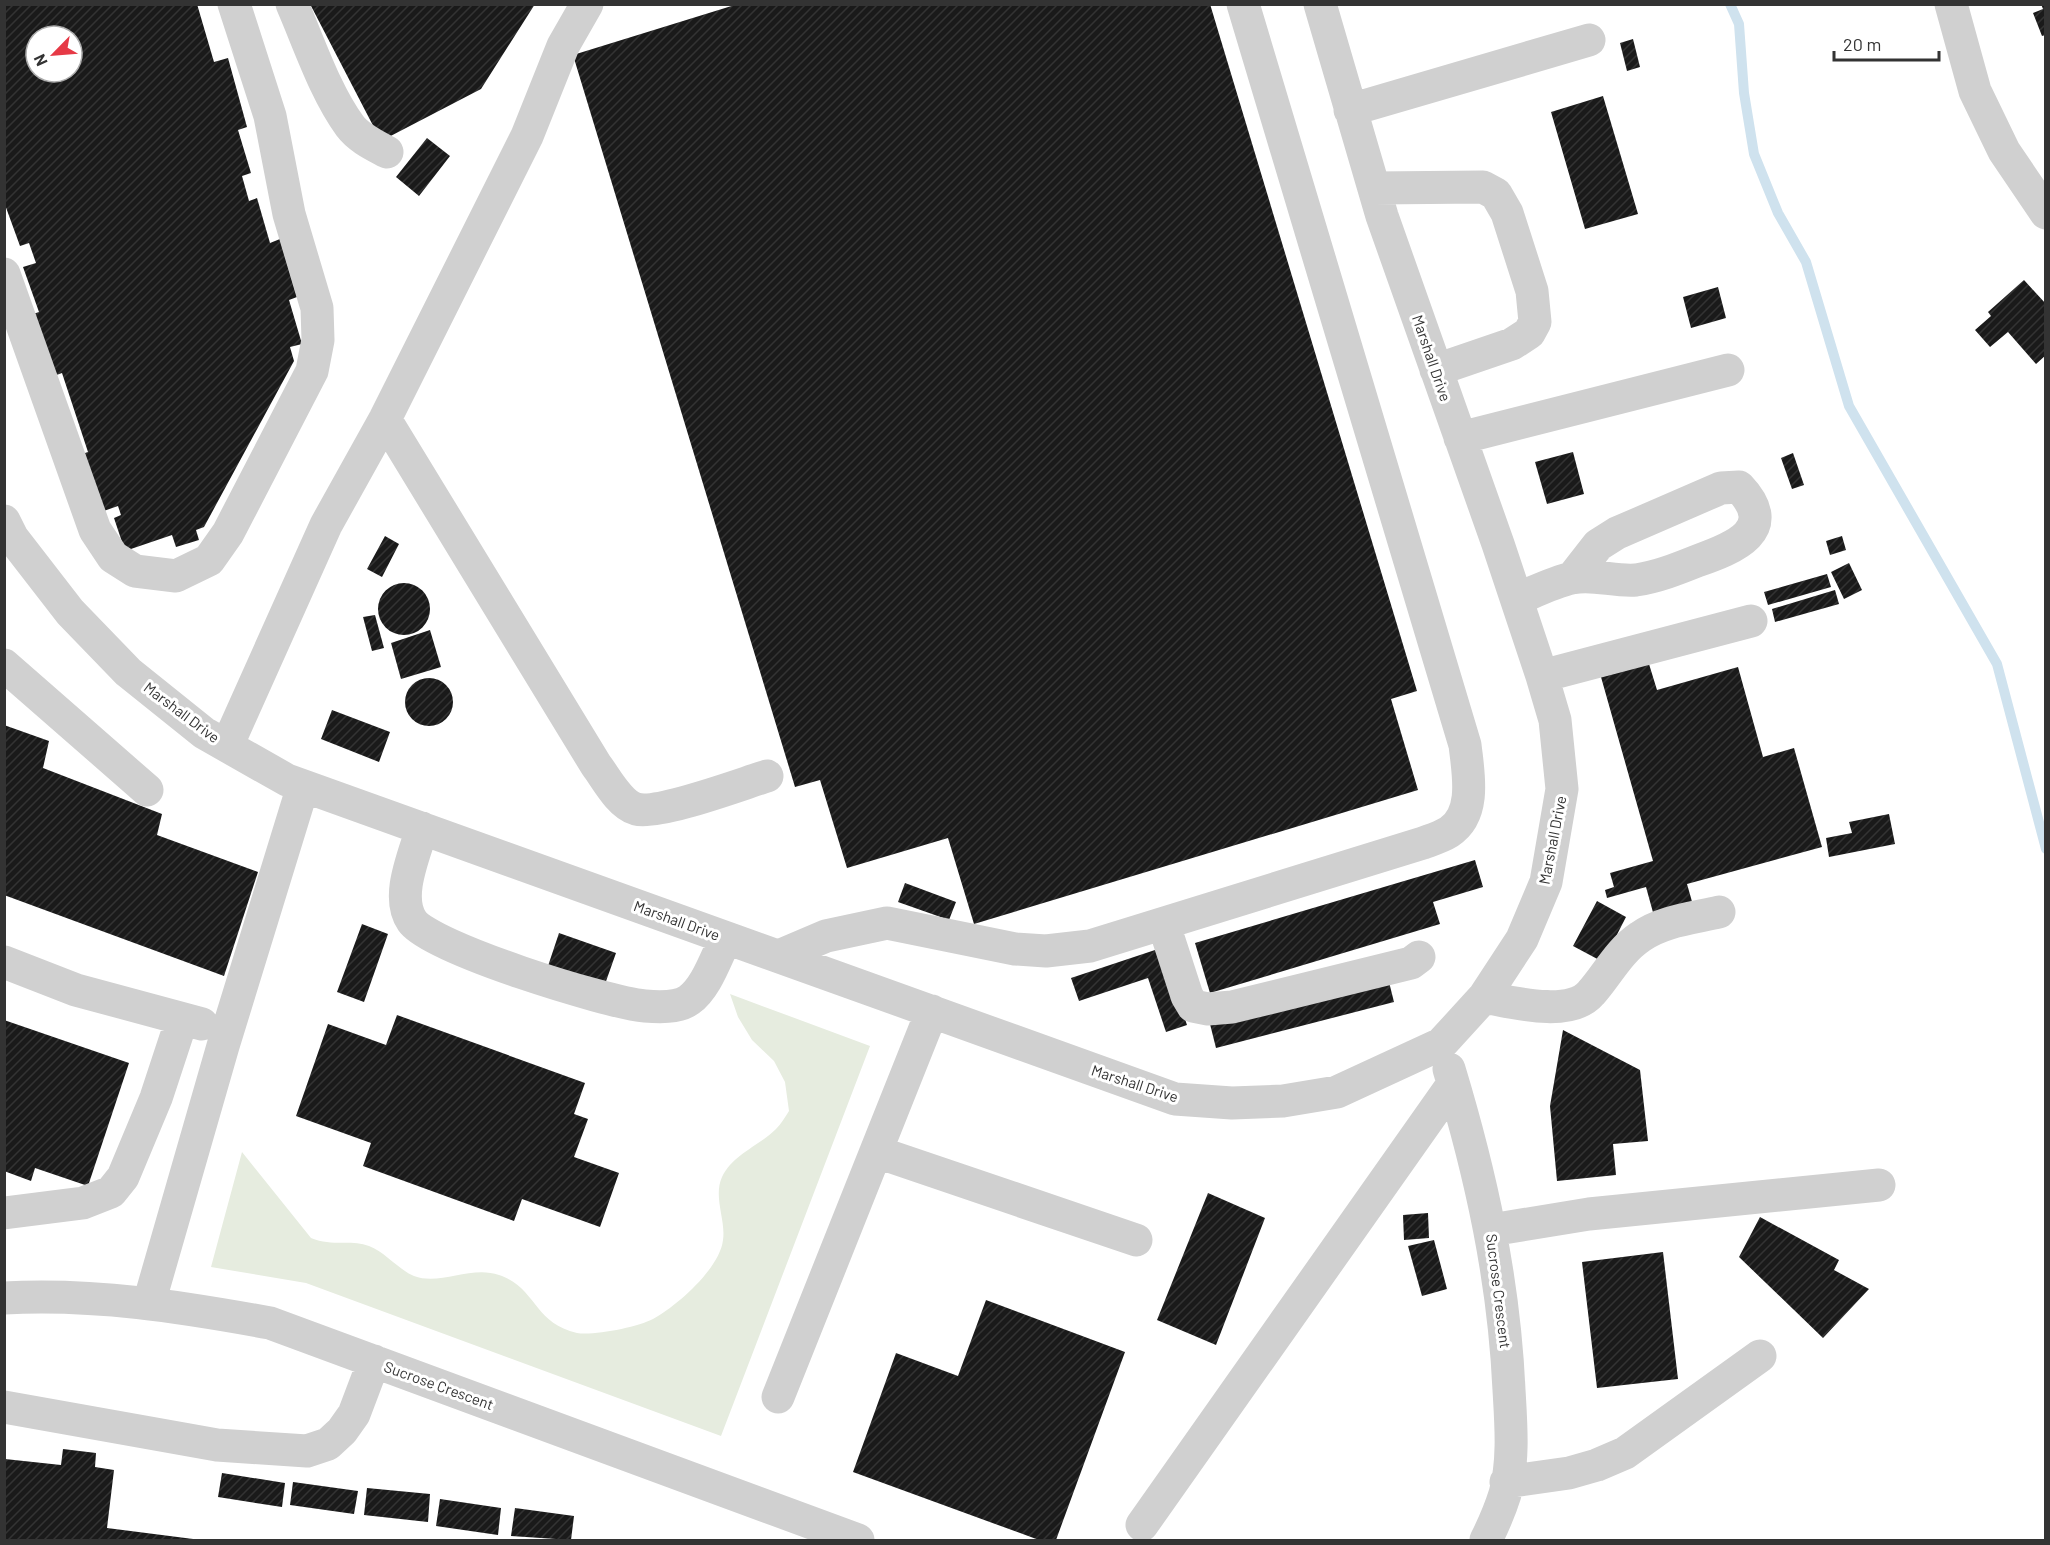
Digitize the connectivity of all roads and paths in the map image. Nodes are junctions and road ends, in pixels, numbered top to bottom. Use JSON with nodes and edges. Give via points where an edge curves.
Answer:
{"nodes":[{"id":1,"x":234,"y":4,"type":"edge"},
{"id":2,"x":292,"y":4,"type":"edge"},
{"id":3,"x":587,"y":4,"type":"edge"},
{"id":4,"x":1243,"y":4,"type":"edge"},
{"id":5,"x":1320,"y":4,"type":"edge"},
{"id":6,"x":1951,"y":4,"type":"edge"},
{"id":7,"x":1589,"y":40,"type":"dead end"},
{"id":8,"x":1350,"y":110,"type":"junction"},
{"id":9,"x":387,"y":152,"type":"dead end"},
{"id":10,"x":1374,"y":188,"type":"junction"},
{"id":11,"x":2046,"y":213,"type":"edge"},
{"id":12,"x":4,"y":274,"type":"edge"},
{"id":13,"x":1436,"y":370,"type":"junction"},
{"id":14,"x":1728,"y":370,"type":"dead end"},
{"id":15,"x":385,"y":419,"type":"junction"},
{"id":16,"x":1460,"y":438,"type":"junction"},
{"id":17,"x":4,"y":521,"type":"edge"},
{"id":18,"x":1573,"y":577,"type":"junction"},
{"id":19,"x":1517,"y":599,"type":"junction"},
{"id":20,"x":1751,"y":621,"type":"dead end"},
{"id":21,"x":4,"y":665,"type":"edge"},
{"id":22,"x":1542,"y":676,"type":"junction"},
{"id":23,"x":227,"y":746,"type":"junction"},
{"id":24,"x":767,"y":776,"type":"dead end"},
{"id":25,"x":303,"y":786,"type":"junction"},
{"id":26,"x":147,"y":790,"type":"dead end"},
{"id":27,"x":422,"y":828,"type":"junction"},
{"id":28,"x":1719,"y":912,"type":"dead end"},
{"id":29,"x":1164,"y":925,"type":"junction"},
{"id":30,"x":726,"y":938,"type":"junction"},
{"id":31,"x":778,"y":956,"type":"junction"},
{"id":32,"x":1419,"y":957,"type":"dead end"},
{"id":33,"x":4,"y":963,"type":"edge"},
{"id":34,"x":1484,"y":997,"type":"junction"},
{"id":35,"x":932,"y":1011,"type":"junction"},
{"id":36,"x":182,"y":1019,"type":"junction"},
{"id":37,"x":227,"y":1031,"type":"junction"},
{"id":38,"x":1441,"y":1044,"type":"junction"},
{"id":39,"x":1454,"y":1084,"type":"junction"},
{"id":40,"x":877,"y":1152,"type":"junction"},
{"id":41,"x":1879,"y":1185,"type":"dead end"},
{"id":42,"x":4,"y":1213,"type":"edge"},
{"id":43,"x":1491,"y":1230,"type":"junction"},
{"id":44,"x":1136,"y":1240,"type":"dead end"},
{"id":45,"x":4,"y":1298,"type":"edge"},
{"id":46,"x":149,"y":1303,"type":"junction"},
{"id":47,"x":1760,"y":1356,"type":"dead end"},
{"id":48,"x":374,"y":1361,"type":"junction"},
{"id":49,"x":778,"y":1397,"type":"dead end"},
{"id":50,"x":4,"y":1407,"type":"edge"},
{"id":51,"x":1506,"y":1482,"type":"junction"},
{"id":52,"x":1142,"y":1525,"type":"dead end"},
{"id":53,"x":858,"y":1540,"type":"edge"},
{"id":54,"x":1486,"y":1540,"type":"edge"}],
"edges":[{"from":1,"to":12,"type":"street","via":[[270,116],[290,214],[317,308],[318,340],[312,371],[228,533],[209,560],[176,576],[135,571],[113,557],[95,530]]},
{"from":2,"to":9,"type":"street","via":[[350,126]]},
{"from":3,"to":15,"type":"street","via":[[563,46],[527,136]]},
{"from":4,"to":29,"type":"street","via":[[1465,745],[1467,804],[1461,821],[1449,832],[1423,843]]},
{"from":5,"to":8,"type":"street","name":"Marshall Drive"},
{"from":6,"to":11,"type":"street","via":[[1975,91],[2004,151]]},
{"from":7,"to":8,"type":"street"},
{"from":8,"to":10,"type":"street","name":"Marshall Drive"},
{"from":10,"to":13,"type":"street","name":"Marshall Drive"},
{"from":10,"to":13,"type":"street","via":[[1483,188],[1496,194],[1507,213],[1532,291],[1535,322],[1529,333],[1512,344]]},
{"from":13,"to":16,"type":"street","name":"Marshall Drive"},
{"from":14,"to":16,"type":"street"},
{"from":15,"to":23,"type":"street","via":[[326,525]]},
{"from":15,"to":24,"type":"street","via":[[596,765],[621,799],[636,809],[657,808]]},
{"from":16,"to":19,"type":"street","name":"Marshall Drive"},
{"from":17,"to":23,"type":"street","name":"Marshall Drive","via":[[70,612],[128,672],[204,733]]},
{"from":18,"to":18,"type":"street","via":[[1598,545],[1617,533],[1721,488],[1739,487],[1752,501],[1755,519],[1750,535],[1734,548],[1634,580]]},
{"from":18,"to":19,"type":"street"},
{"from":19,"to":22,"type":"street","name":"Marshall Drive"},
{"from":20,"to":22,"type":"street"},
{"from":21,"to":26,"type":"street"},
{"from":22,"to":34,"type":"street","name":"Marshall Drive","via":[[1555,720],[1562,789],[1546,882],[1522,939]]},
{"from":23,"to":25,"type":"street","name":"Marshall Drive"},
{"from":25,"to":27,"type":"street","name":"Marshall Drive"},
{"from":25,"to":37,"type":"street"},
{"from":27,"to":30,"type":"street","name":"Marshall Drive"},
{"from":27,"to":30,"type":"street","via":[[406,891],[405,906],[412,921],[425,934],[502,966],[597,997],[643,1006],[670,1006],[688,1000],[703,984]]},
{"from":28,"to":34,"type":"street","via":[[1667,924],[1640,936],[1589,996],[1569,1004],[1547,1007]]},
{"from":29,"to":31,"type":"street","via":[[1090,946],[1046,951],[994,946],[888,923],[826,936]]},
{"from":29,"to":32,"type":"street","via":[[1186,996],[1192,1006],[1208,1009],[1232,1007],[1388,969]]},
{"from":30,"to":31,"type":"street","name":"Marshall Drive"},
{"from":31,"to":35,"type":"street","name":"Marshall Drive"},
{"from":33,"to":36,"type":"street","via":[[76,990]]},
{"from":34,"to":38,"type":"street","name":"Marshall Drive"},
{"from":35,"to":38,"type":"street","name":"Marshall Drive","via":[[1175,1099],[1232,1103],[1283,1101],[1337,1092]]},
{"from":35,"to":40,"type":"street"},
{"from":36,"to":37,"type":"street"},
{"from":36,"to":42,"type":"street","via":[[156,1098],[123,1177],[111,1192],[83,1203]]},
{"from":37,"to":46,"type":"street"},
{"from":38,"to":39,"type":"street","name":"Sucrose Crescent"},
{"from":39,"to":43,"type":"street","name":"Sucrose Crescent"},
{"from":39,"to":52,"type":"street"},
{"from":40,"to":44,"type":"street"},
{"from":40,"to":49,"type":"street"},
{"from":41,"to":43,"type":"street","via":[[1589,1214]]},
{"from":43,"to":51,"type":"street","name":"Sucrose Crescent","via":[[1508,1366],[1512,1442]]},
{"from":45,"to":46,"type":"street","name":"Sucrose Crescent","via":[[50,1296]]},
{"from":46,"to":48,"type":"street","name":"Sucrose Crescent","via":[[270,1323]]},
{"from":47,"to":51,"type":"street","via":[[1625,1453],[1569,1473]]},
{"from":48,"to":50,"type":"street","via":[[354,1414],[342,1431],[328,1444],[307,1451],[217,1445]]},
{"from":48,"to":53,"type":"street","name":"Sucrose Crescent"},
{"from":51,"to":54,"type":"street","name":"Sucrose Crescent"}]}
